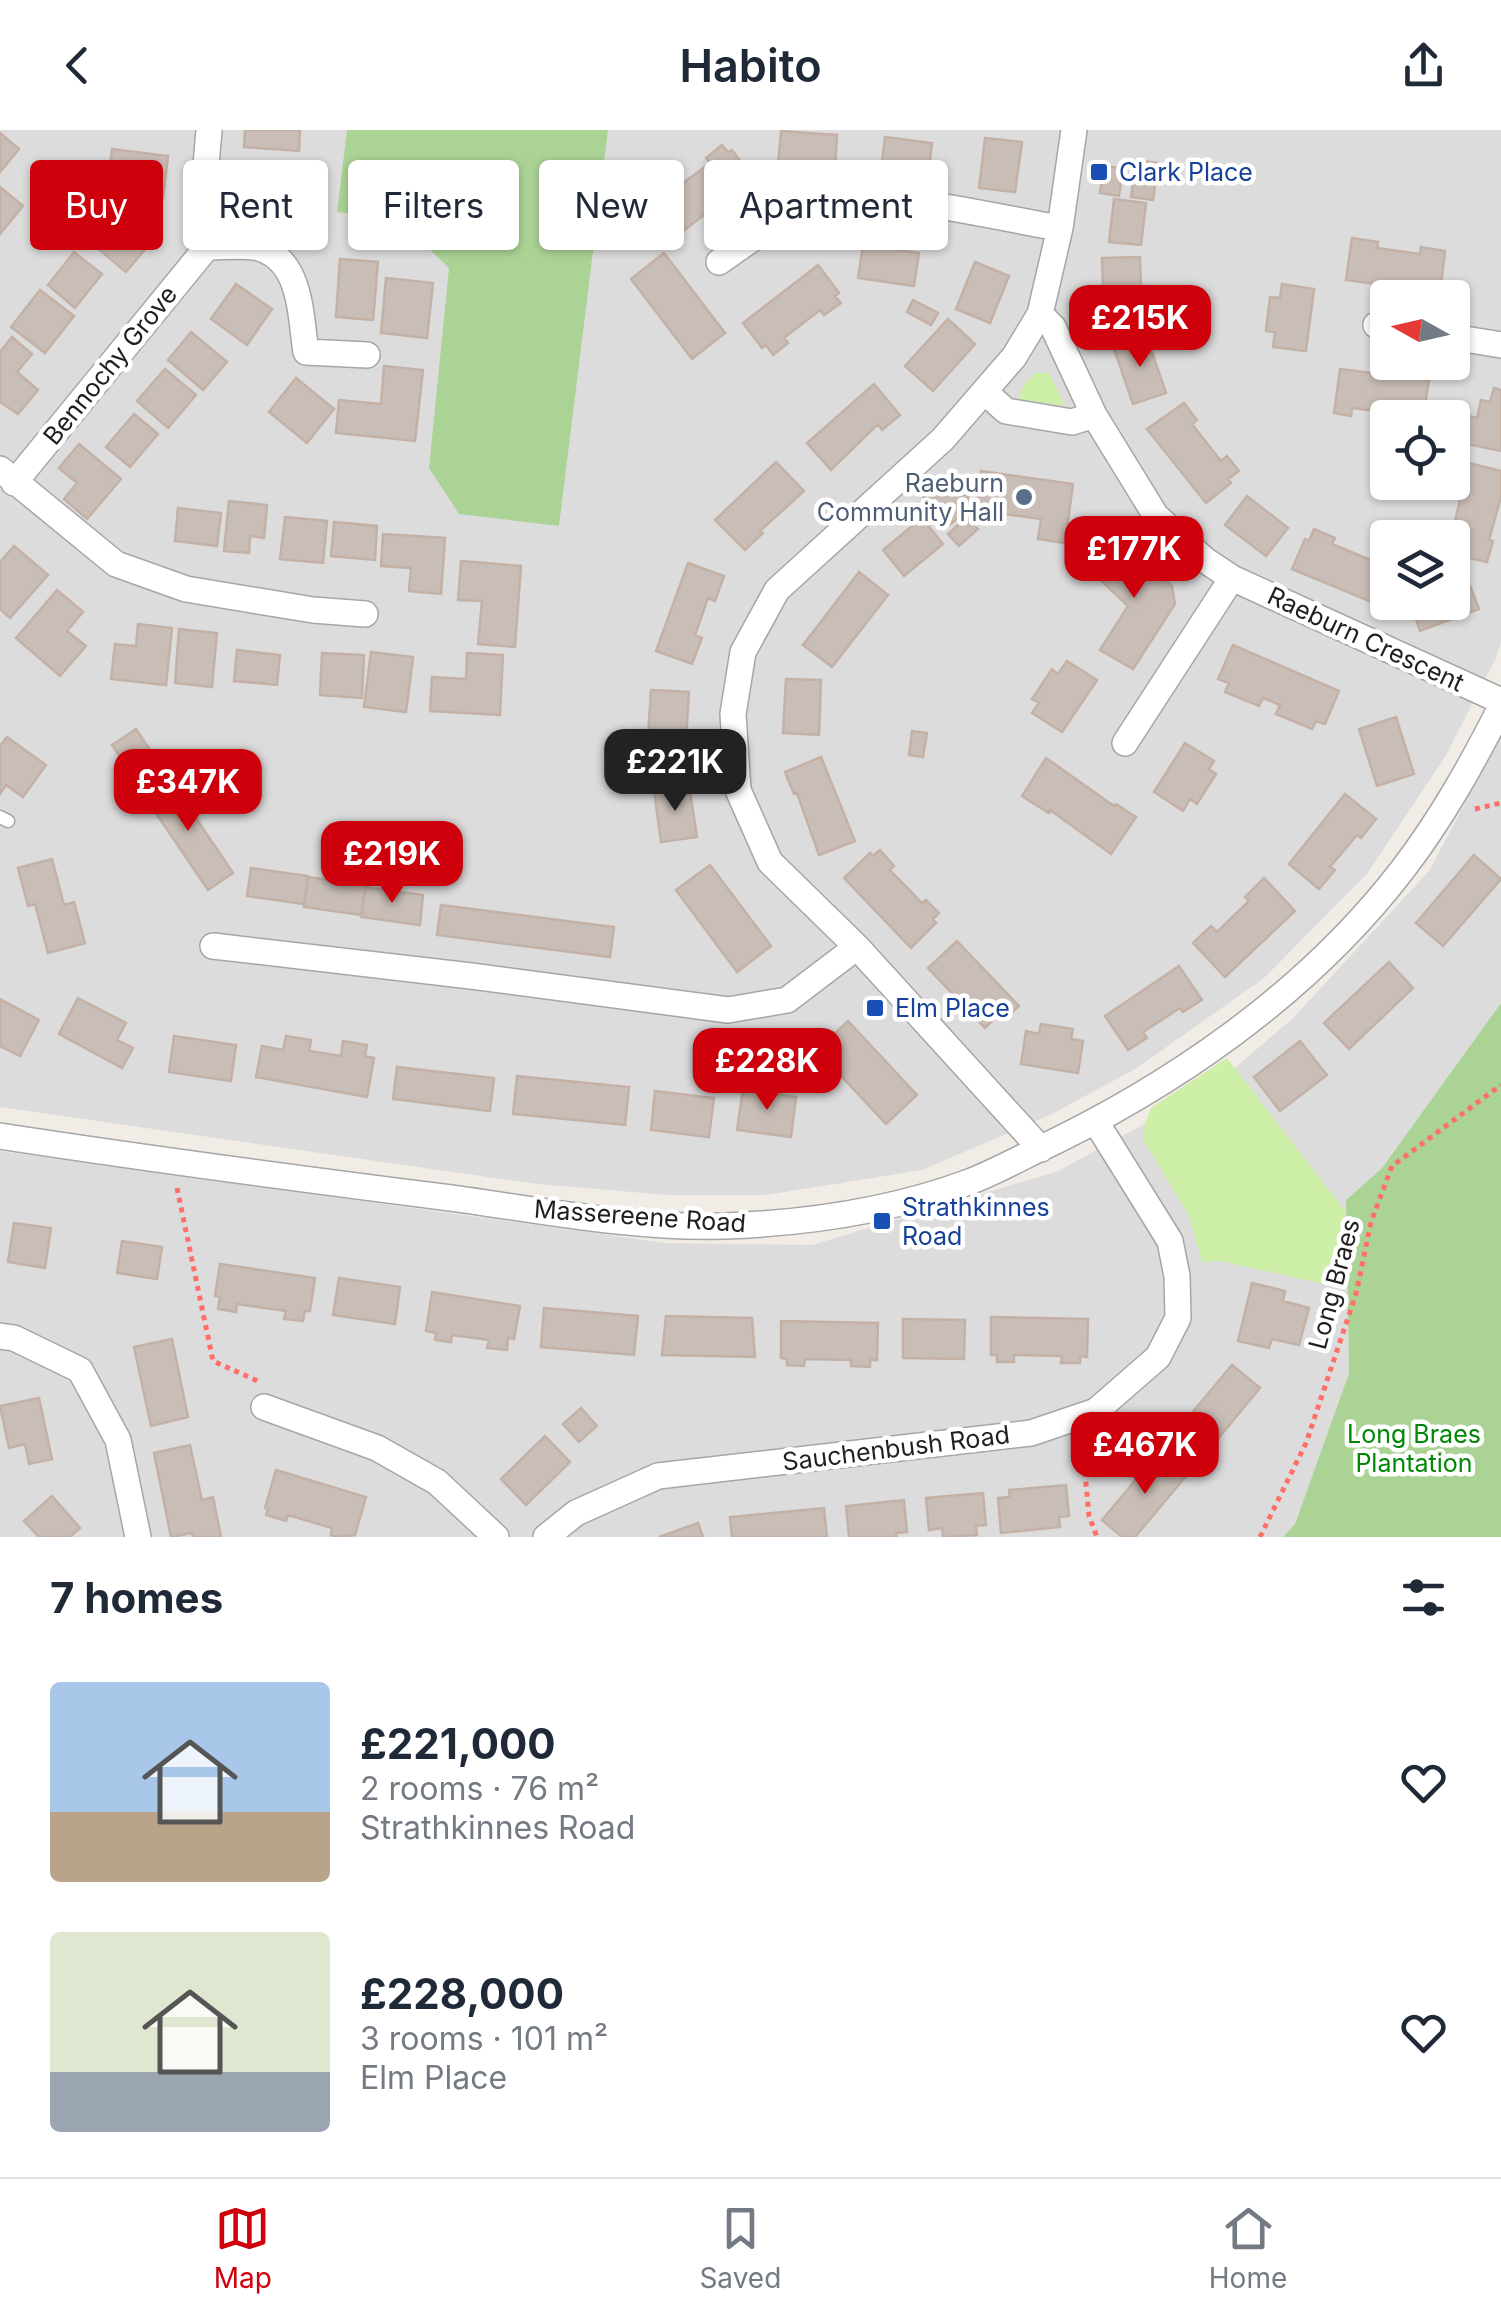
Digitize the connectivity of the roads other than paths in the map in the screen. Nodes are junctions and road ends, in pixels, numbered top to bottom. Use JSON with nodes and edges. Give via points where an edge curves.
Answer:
{"nodes":[{"id":1,"x":208,"y":130,"type":"edge"},
{"id":2,"x":1074,"y":130,"type":"edge"},
{"id":3,"x":206,"y":160,"type":"edge"},
{"id":4,"x":1060,"y":228,"type":"junction"},
{"id":5,"x":203,"y":250,"type":"edge"},
{"id":6,"x":262,"y":250,"type":"edge"},
{"id":7,"x":718,"y":262,"type":"dead end"},
{"id":8,"x":1040,"y":314,"type":"junction"},
{"id":9,"x":1470,"y":341,"type":"edge"},
{"id":10,"x":1501,"y":345,"type":"edge"},
{"id":11,"x":367,"y":356,"type":"dead end"},
{"id":12,"x":986,"y":393,"type":"junction"},
{"id":13,"x":1094,"y":414,"type":"junction"},
{"id":14,"x":7,"y":476,"type":"edge"},
{"id":15,"x":1232,"y":578,"type":"junction"},
{"id":16,"x":365,"y":614,"type":"dead end"},
{"id":17,"x":1501,"y":704,"type":"edge"},
{"id":18,"x":1126,"y":743,"type":"dead end"},
{"id":19,"x":213,"y":946,"type":"dead end"},
{"id":20,"x":856,"y":947,"type":"junction"},
{"id":21,"x":1096,"y":1122,"type":"junction"},
{"id":22,"x":0,"y":1136,"type":"edge"},
{"id":23,"x":1040,"y":1149,"type":"junction"},
{"id":24,"x":0,"y":1336,"type":"edge"},
{"id":25,"x":264,"y":1407,"type":"road end"},
{"id":26,"x":138,"y":1537,"type":"edge"},
{"id":27,"x":496,"y":1537,"type":"edge"},
{"id":28,"x":546,"y":1537,"type":"edge"}],
"edges":[{"from":1,"to":3,"type":"street"},
{"from":2,"to":4,"type":"street"},
{"from":4,"to":7,"type":"street","via":[[872,196],[828,198]]},
{"from":4,"to":8,"type":"street"},
{"from":5,"to":14,"type":"street","name":"Bennochy Grove"},
{"from":6,"to":11,"type":"street","via":[[293,276],[306,352]]},
{"from":8,"to":12,"type":"street"},
{"from":8,"to":13,"type":"street","name":"Raeburn Crescent","via":[[1053,327]]},
{"from":9,"to":10,"type":"street"},
{"from":12,"to":13,"type":"street","via":[[1006,412],[1072,422]]},
{"from":12,"to":20,"type":"street","via":[[778,590],[742,652],[734,714],[738,790],[770,862]]},
{"from":13,"to":15,"type":"street","name":"Raeburn Crescent","via":[[1156,516]]},
{"from":14,"to":16,"type":"street","via":[[116,564],[186,589]]},
{"from":15,"to":17,"type":"street","name":"Raeburn Crescent"},
{"from":15,"to":18,"type":"street"},
{"from":17,"to":21,"type":"street","name":"Massereene Road","via":[[1464,781],[1424,840],[1312,968],[1204,1055]]},
{"from":19,"to":20,"type":"street","via":[[728,1010],[787,1000]]},
{"from":20,"to":23,"type":"street"},
{"from":21,"to":23,"type":"street","name":"Massereene Road"},
{"from":21,"to":28,"type":"street","name":"Sauchenbush Road","via":[[1170,1241],[1178,1318],[1158,1357],[1096,1410],[1032,1432],[658,1476],[576,1513]]},
{"from":22,"to":23,"type":"street","name":"Massereene Road","via":[[581,1215],[720,1226],[835,1217],[898,1203],[973,1181]]},
{"from":24,"to":26,"type":"street","via":[[80,1370],[118,1440]]},
{"from":25,"to":27,"type":"street","via":[[377,1448],[437,1482]]}]}
